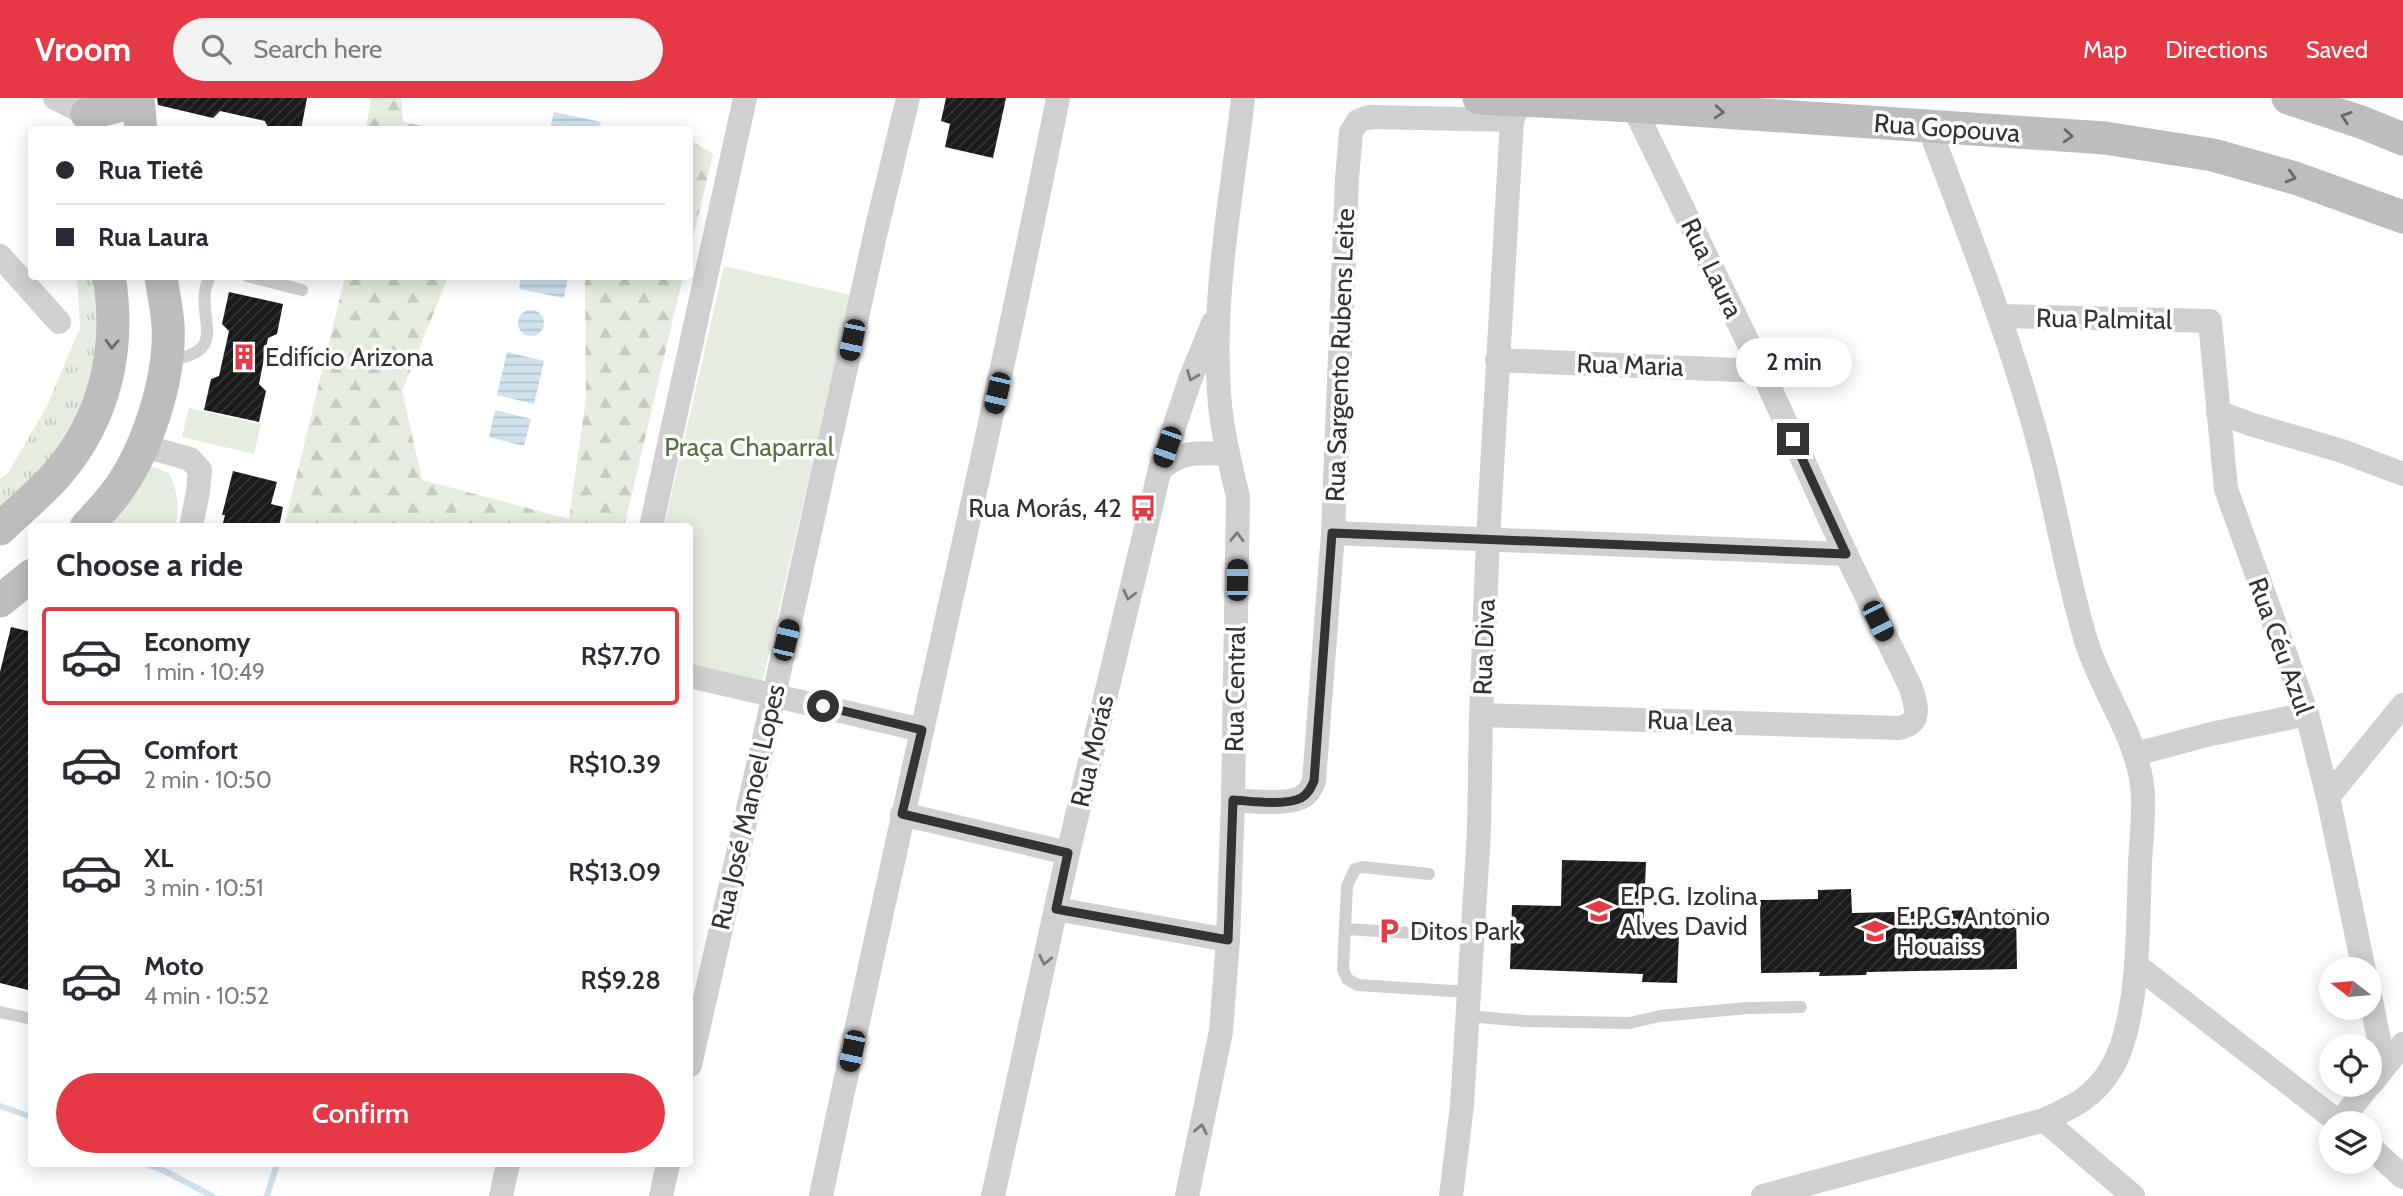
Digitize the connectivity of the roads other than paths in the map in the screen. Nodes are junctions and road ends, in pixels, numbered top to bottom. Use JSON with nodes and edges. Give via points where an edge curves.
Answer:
{"nodes":[{"id":1,"x":55,"y":98,"type":"edge"},
{"id":2,"x":136,"y":98,"type":"edge"},
{"id":3,"x":745,"y":98,"type":"edge"},
{"id":4,"x":908,"y":98,"type":"edge"},
{"id":5,"x":1058,"y":98,"type":"edge"},
{"id":6,"x":1243,"y":98,"type":"edge"},
{"id":7,"x":1479,"y":98,"type":"edge"},
{"id":8,"x":2288,"y":98,"type":"edge"},
{"id":9,"x":1633,"y":106,"type":"junction"},
{"id":10,"x":1517,"y":110,"type":"edge"},
{"id":11,"x":88,"y":114,"type":"edge"},
{"id":12,"x":114,"y":126,"type":"edge"},
{"id":13,"x":140,"y":126,"type":"edge"},
{"id":14,"x":1929,"y":127,"type":"junction"},
{"id":15,"x":2403,"y":139,"type":"edge"},
{"id":16,"x":2403,"y":217,"type":"edge"},
{"id":17,"x":0,"y":256,"type":"edge"},
{"id":18,"x":110,"y":280,"type":"edge"},
{"id":19,"x":162,"y":280,"type":"edge"},
{"id":20,"x":208,"y":280,"type":"edge"},
{"id":21,"x":263,"y":280,"type":"edge"},
{"id":22,"x":302,"y":290,"type":"dead end"},
{"id":23,"x":1217,"y":313,"type":"junction"},
{"id":24,"x":1999,"y":316,"type":"junction"},
{"id":25,"x":2210,"y":321,"type":"joint"},
{"id":26,"x":59,"y":322,"type":"dead end"},
{"id":27,"x":1497,"y":360,"type":"junction"},
{"id":28,"x":166,"y":361,"type":"junction"},
{"id":29,"x":1762,"y":371,"type":"junction"},
{"id":30,"x":2217,"y":412,"type":"junction"},
{"id":31,"x":144,"y":446,"type":"junction"},
{"id":32,"x":1228,"y":454,"type":"junction"},
{"id":33,"x":1160,"y":469,"type":"junction"},
{"id":34,"x":2400,"y":476,"type":"edge"},
{"id":35,"x":90,"y":523,"type":"edge"},
{"id":36,"x":192,"y":523,"type":"edge"},
{"id":37,"x":652,"y":523,"type":"edge"},
{"id":38,"x":0,"y":529,"type":"edge"},
{"id":39,"x":1332,"y":533,"type":"junction"},
{"id":40,"x":1488,"y":538,"type":"junction"},
{"id":41,"x":1846,"y":554,"type":"junction"},
{"id":42,"x":28,"y":578,"type":"edge"},
{"id":43,"x":0,"y":601,"type":"edge"},
{"id":44,"x":693,"y":677,"type":"edge"},
{"id":45,"x":774,"y":695,"type":"junction"},
{"id":46,"x":2403,"y":705,"type":"edge"},
{"id":47,"x":2307,"y":714,"type":"junction"},
{"id":48,"x":1481,"y":715,"type":"junction"},
{"id":49,"x":1899,"y":728,"type":"joint"},
{"id":50,"x":922,"y":730,"type":"junction"},
{"id":51,"x":2134,"y":754,"type":"junction"},
{"id":52,"x":2328,"y":797,"type":"junction"},
{"id":53,"x":1233,"y":800,"type":"junction"},
{"id":54,"x":902,"y":814,"type":"junction"},
{"id":55,"x":1068,"y":853,"type":"junction"},
{"id":56,"x":1429,"y":874,"type":"dead end"},
{"id":57,"x":1056,"y":909,"type":"junction"},
{"id":58,"x":1345,"y":929,"type":"junction"},
{"id":59,"x":1447,"y":934,"type":"dead end"},
{"id":60,"x":1228,"y":940,"type":"junction"},
{"id":61,"x":2361,"y":957,"type":"edge"},
{"id":62,"x":2136,"y":965,"type":"junction"},
{"id":63,"x":1467,"y":1004,"type":"junction"},
{"id":64,"x":1801,"y":1007,"type":"dead end"},
{"id":65,"x":0,"y":1012,"type":"edge"},
{"id":66,"x":28,"y":1018,"type":"edge"},
{"id":67,"x":2403,"y":1044,"type":"edge"},
{"id":68,"x":693,"y":1052,"type":"edge"},
{"id":69,"x":2382,"y":1069,"type":"edge"},
{"id":70,"x":2325,"y":1111,"type":"edge"},
{"id":71,"x":2044,"y":1120,"type":"junction"},
{"id":72,"x":2382,"y":1158,"type":"edge"},
{"id":73,"x":507,"y":1167,"type":"edge"},
{"id":74,"x":667,"y":1167,"type":"edge"},
{"id":75,"x":2403,"y":1177,"type":"edge"},
{"id":76,"x":2403,"y":1191,"type":"edge"},
{"id":77,"x":501,"y":1196,"type":"edge"},
{"id":78,"x":661,"y":1196,"type":"edge"},
{"id":79,"x":821,"y":1196,"type":"edge"},
{"id":80,"x":993,"y":1196,"type":"edge"},
{"id":81,"x":1187,"y":1196,"type":"edge"},
{"id":82,"x":1451,"y":1196,"type":"edge"},
{"id":83,"x":1763,"y":1196,"type":"edge"},
{"id":84,"x":2133,"y":1196,"type":"edge"},
{"id":85,"x":2397,"y":1196,"type":"edge"}],
"edges":[{"from":1,"to":11,"type":"street"},
{"from":2,"to":11,"type":"main road"},
{"from":2,"to":13,"type":"main road"},
{"from":3,"to":37,"type":"street"},
{"from":4,"to":45,"type":"street","name":"Rua José Manoel Lopes"},
{"from":5,"to":50,"type":"street","via":[[1015,316]]},
{"from":6,"to":23,"type":"street","name":"Rua Central"},
{"from":7,"to":10,"type":"main road","name":"Rua Gopouva"},
{"from":15,"to":8,"type":"main road","one_way":true},
{"from":9,"to":10,"type":"main road","name":"Rua Gopouva"},
{"from":9,"to":14,"type":"main road","name":"Rua Gopouva","one_way":true},
{"from":9,"to":29,"type":"street","name":"Rua Laura"},
{"from":10,"to":27,"type":"street","name":"Rua Diva"},
{"from":10,"to":39,"type":"street","name":"Rua Sargento Rubens Leite","via":[[1369,117],[1357,121],[1351,132]]},
{"from":11,"to":12,"type":"main road"},
{"from":14,"to":16,"type":"main road","name":"Rua Gopouva","one_way":true,"via":[[2105,138],[2213,155],[2295,178]]},
{"from":14,"to":24,"type":"street"},
{"from":17,"to":26,"type":"street"},
{"from":18,"to":38,"type":"main road","one_way":true,"via":[[113,351],[90,426],[58,472]]},
{"from":19,"to":28,"type":"main road","via":[[168,326]]},
{"from":20,"to":28,"type":"lane","via":[[206,342],[189,358]]},
{"from":21,"to":22,"type":"lane"},
{"from":23,"to":32,"type":"street","name":"Rua Central","via":[[1219,393]]},
{"from":23,"to":33,"type":"street","name":"Rua Morás","one_way":true},
{"from":24,"to":25,"type":"street","name":"Rua Palmital"},
{"from":24,"to":51,"type":"street","via":[[2042,455],[2088,645]]},
{"from":25,"to":30,"type":"street","name":"Rua Céu Azul"},
{"from":27,"to":29,"type":"street","name":"Rua Maria"},
{"from":27,"to":40,"type":"street","name":"Rua Diva"},
{"from":28,"to":31,"type":"main road"},
{"from":29,"to":41,"type":"street","name":"Rua Laura"},
{"from":30,"to":34,"type":"street","via":[[2342,451]]},
{"from":30,"to":47,"type":"street","name":"Rua Céu Azul","via":[[2226,489]]},
{"from":31,"to":35,"type":"main road","via":[[116,493]]},
{"from":31,"to":36,"type":"street","via":[[190,459],[200,470]]},
{"from":32,"to":33,"type":"street","via":[[1185,455]]},
{"from":53,"to":32,"type":"street","name":"Rua Central","one_way":true,"via":[[1238,498]]},
{"from":33,"to":55,"type":"street","name":"Rua Morás","one_way":true},
{"from":39,"to":40,"type":"street"},
{"from":39,"to":53,"type":"street","name":"Rua Sargento Rubens Leite","via":[[1314,781],[1299,799]]},
{"from":40,"to":41,"type":"street"},
{"from":40,"to":48,"type":"street","name":"Rua Diva"},
{"from":41,"to":49,"type":"street","name":"Rua Laura","via":[[1911,688],[1915,718]]},
{"from":42,"to":43,"type":"main road"},
{"from":44,"to":45,"type":"street"},
{"from":45,"to":50,"type":"street"},
{"from":45,"to":68,"type":"street","name":"Rua José Manoel Lopes"},
{"from":46,"to":52,"type":"street"},
{"from":47,"to":51,"type":"street"},
{"from":47,"to":52,"type":"street","name":"Rua Céu Azul"},
{"from":48,"to":49,"type":"street","name":"Rua Lea"},
{"from":48,"to":63,"type":"street","name":"Rua Diva","via":[[1479,831]]},
{"from":50,"to":54,"type":"street"},
{"from":51,"to":62,"type":"street","via":[[2141,780],[2142,822]]},
{"from":52,"to":61,"type":"street","name":"Rua Céu Azul"},
{"from":53,"to":60,"type":"street","name":"Rua Central"},
{"from":54,"to":55,"type":"street"},
{"from":54,"to":79,"type":"street"},
{"from":55,"to":57,"type":"street","name":"Rua Morás"},
{"from":56,"to":58,"type":"lane","via":[[1355,869],[1347,886]]},
{"from":57,"to":60,"type":"street"},
{"from":57,"to":80,"type":"street","name":"Rua Morás","one_way":true},
{"from":58,"to":59,"type":"lane"},
{"from":58,"to":63,"type":"lane","via":[[1343,969],[1347,979],[1358,985]]},
{"from":81,"to":60,"type":"street","name":"Rua Central","one_way":true,"via":[[1221,1031]]},
{"from":62,"to":70,"type":"street"},
{"from":62,"to":71,"type":"street","via":[[2125,1036],[2112,1067],[2095,1091]]},
{"from":63,"to":64,"type":"lane","via":[[1525,1021],[1629,1023],[1660,1016]]},
{"from":63,"to":82,"type":"street","name":"Rua Diva"},
{"from":65,"to":66,"type":"lane"},
{"from":67,"to":69,"type":"street"},
{"from":71,"to":83,"type":"street"},
{"from":71,"to":84,"type":"street"},
{"from":72,"to":75,"type":"street"},
{"from":73,"to":77,"type":"street"},
{"from":74,"to":78,"type":"street"},
{"from":76,"to":85,"type":"street"}]}
